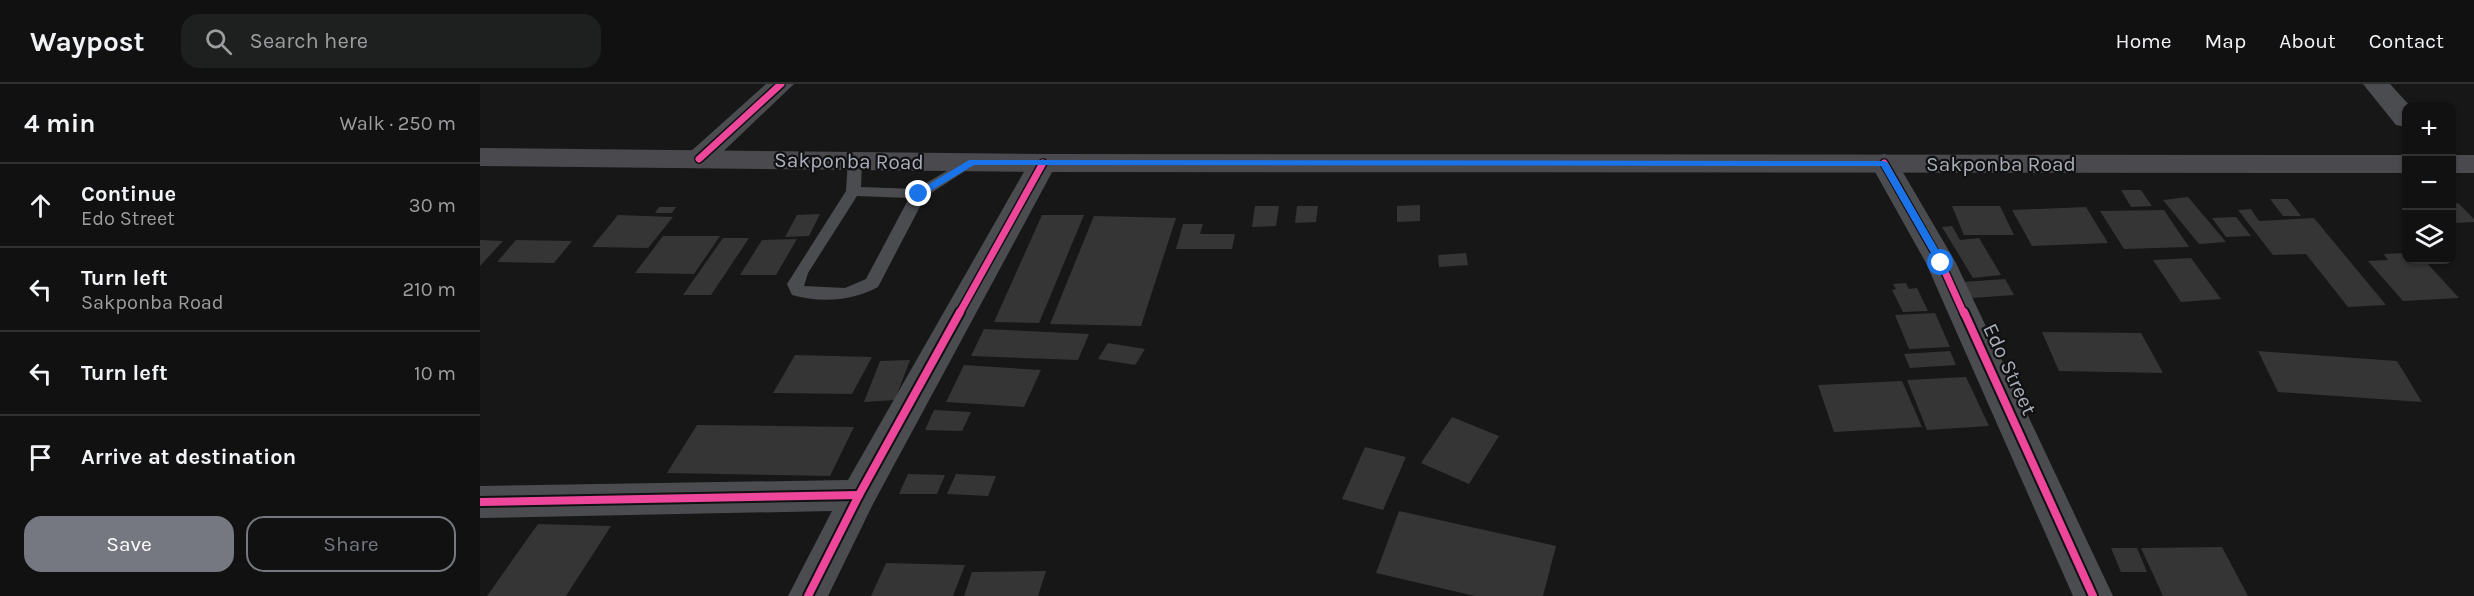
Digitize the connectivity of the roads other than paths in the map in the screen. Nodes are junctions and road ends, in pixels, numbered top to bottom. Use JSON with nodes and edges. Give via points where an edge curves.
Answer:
{"nodes":[{"id":1,"x":781,"y":84,"type":"edge"},
{"id":2,"x":2376,"y":84,"type":"edge"},
{"id":3,"x":2402,"y":114,"type":"edge"},
{"id":4,"x":480,"y":157,"type":"edge"},
{"id":5,"x":699,"y":159,"type":"junction"},
{"id":6,"x":855,"y":161,"type":"junction"},
{"id":7,"x":972,"y":162,"type":"junction"},
{"id":8,"x":1043,"y":163,"type":"junction"},
{"id":9,"x":1884,"y":163,"type":"junction"},
{"id":10,"x":2402,"y":164,"type":"edge"},
{"id":11,"x":2456,"y":164,"type":"edge"},
{"id":12,"x":2474,"y":164,"type":"edge"},
{"id":13,"x":853,"y":190,"type":"junction"},
{"id":14,"x":919,"y":194,"type":"junction"},
{"id":15,"x":859,"y":495,"type":"junction"},
{"id":16,"x":480,"y":502,"type":"edge"},
{"id":17,"x":808,"y":596,"type":"edge"},
{"id":18,"x":2093,"y":596,"type":"edge"}],
"edges":[{"from":1,"to":5,"type":"street"},
{"from":2,"to":3,"type":"street"},
{"from":4,"to":5,"type":"main road","name":"Sakponba Road"},
{"from":5,"to":6,"type":"main road","name":"Sakponba Road"},
{"from":6,"to":7,"type":"main road","name":"Sakponba Road"},
{"from":6,"to":13,"type":"lane"},
{"from":7,"to":8,"type":"main road","name":"Sakponba Road"},
{"from":7,"to":14,"type":"lane"},
{"from":8,"to":9,"type":"main road","name":"Sakponba Road"},
{"from":8,"to":15,"type":"street"},
{"from":9,"to":10,"type":"main road","name":"Sakponba Road"},
{"from":9,"to":18,"type":"street","name":"Edo Street","via":[[1941,263]]},
{"from":11,"to":12,"type":"main road"},
{"from":13,"to":14,"type":"lane"},
{"from":13,"to":14,"type":"lane","via":[[798,278],[798,291],[845,294],[872,283]]},
{"from":15,"to":16,"type":"street"},
{"from":15,"to":17,"type":"street"}]}
